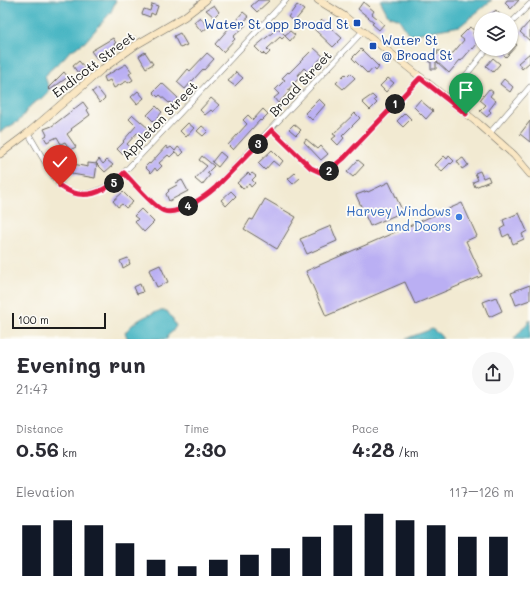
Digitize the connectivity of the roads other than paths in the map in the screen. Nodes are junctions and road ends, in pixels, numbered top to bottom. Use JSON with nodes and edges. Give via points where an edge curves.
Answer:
{"nodes":[{"id":1,"x":206,"y":0,"type":"edge"},
{"id":2,"x":286,"y":0,"type":"edge"},
{"id":3,"x":318,"y":0,"type":"edge"},
{"id":4,"x":530,"y":4,"type":"edge"},
{"id":5,"x":518,"y":16,"type":"edge"},
{"id":6,"x":363,"y":31,"type":"junction"},
{"id":7,"x":482,"y":56,"type":"edge"},
{"id":8,"x":420,"y":78,"type":"junction"},
{"id":9,"x":530,"y":87,"type":"edge"},
{"id":10,"x":447,"y":99,"type":"junction"},
{"id":11,"x":272,"y":130,"type":"junction"},
{"id":12,"x":28,"y":133,"type":"junction"},
{"id":13,"x":489,"y":134,"type":"junction"},
{"id":14,"x":0,"y":154,"type":"edge"},
{"id":15,"x":124,"y":173,"type":"junction"},
{"id":16,"x":530,"y":174,"type":"edge"}],
"edges":[{"from":1,"to":12,"type":"main road","name":"Endicott Street","via":[[101,70]]},
{"from":2,"to":15,"type":"street","name":"Appleton Street"},
{"from":3,"to":6,"type":"main road"},
{"from":4,"to":5,"type":"street"},
{"from":6,"to":8,"type":"main road"},
{"from":6,"to":11,"type":"street","name":"Broad Street"},
{"from":7,"to":10,"type":"street"},
{"from":8,"to":10,"type":"main road"},
{"from":8,"to":11,"type":"street","via":[[344,158],[327,172],[322,173],[311,168]]},
{"from":9,"to":13,"type":"street"},
{"from":10,"to":13,"type":"main road"},
{"from":11,"to":15,"type":"street","name":"Broad Street","via":[[206,196],[174,211],[160,208]]},
{"from":12,"to":14,"type":"main road","name":"Endicott Street"},
{"from":12,"to":15,"type":"street","name":"Appleton Street","via":[[55,179],[68,191],[92,194],[116,181]]},
{"from":13,"to":16,"type":"main road","via":[[514,155]]}]}
